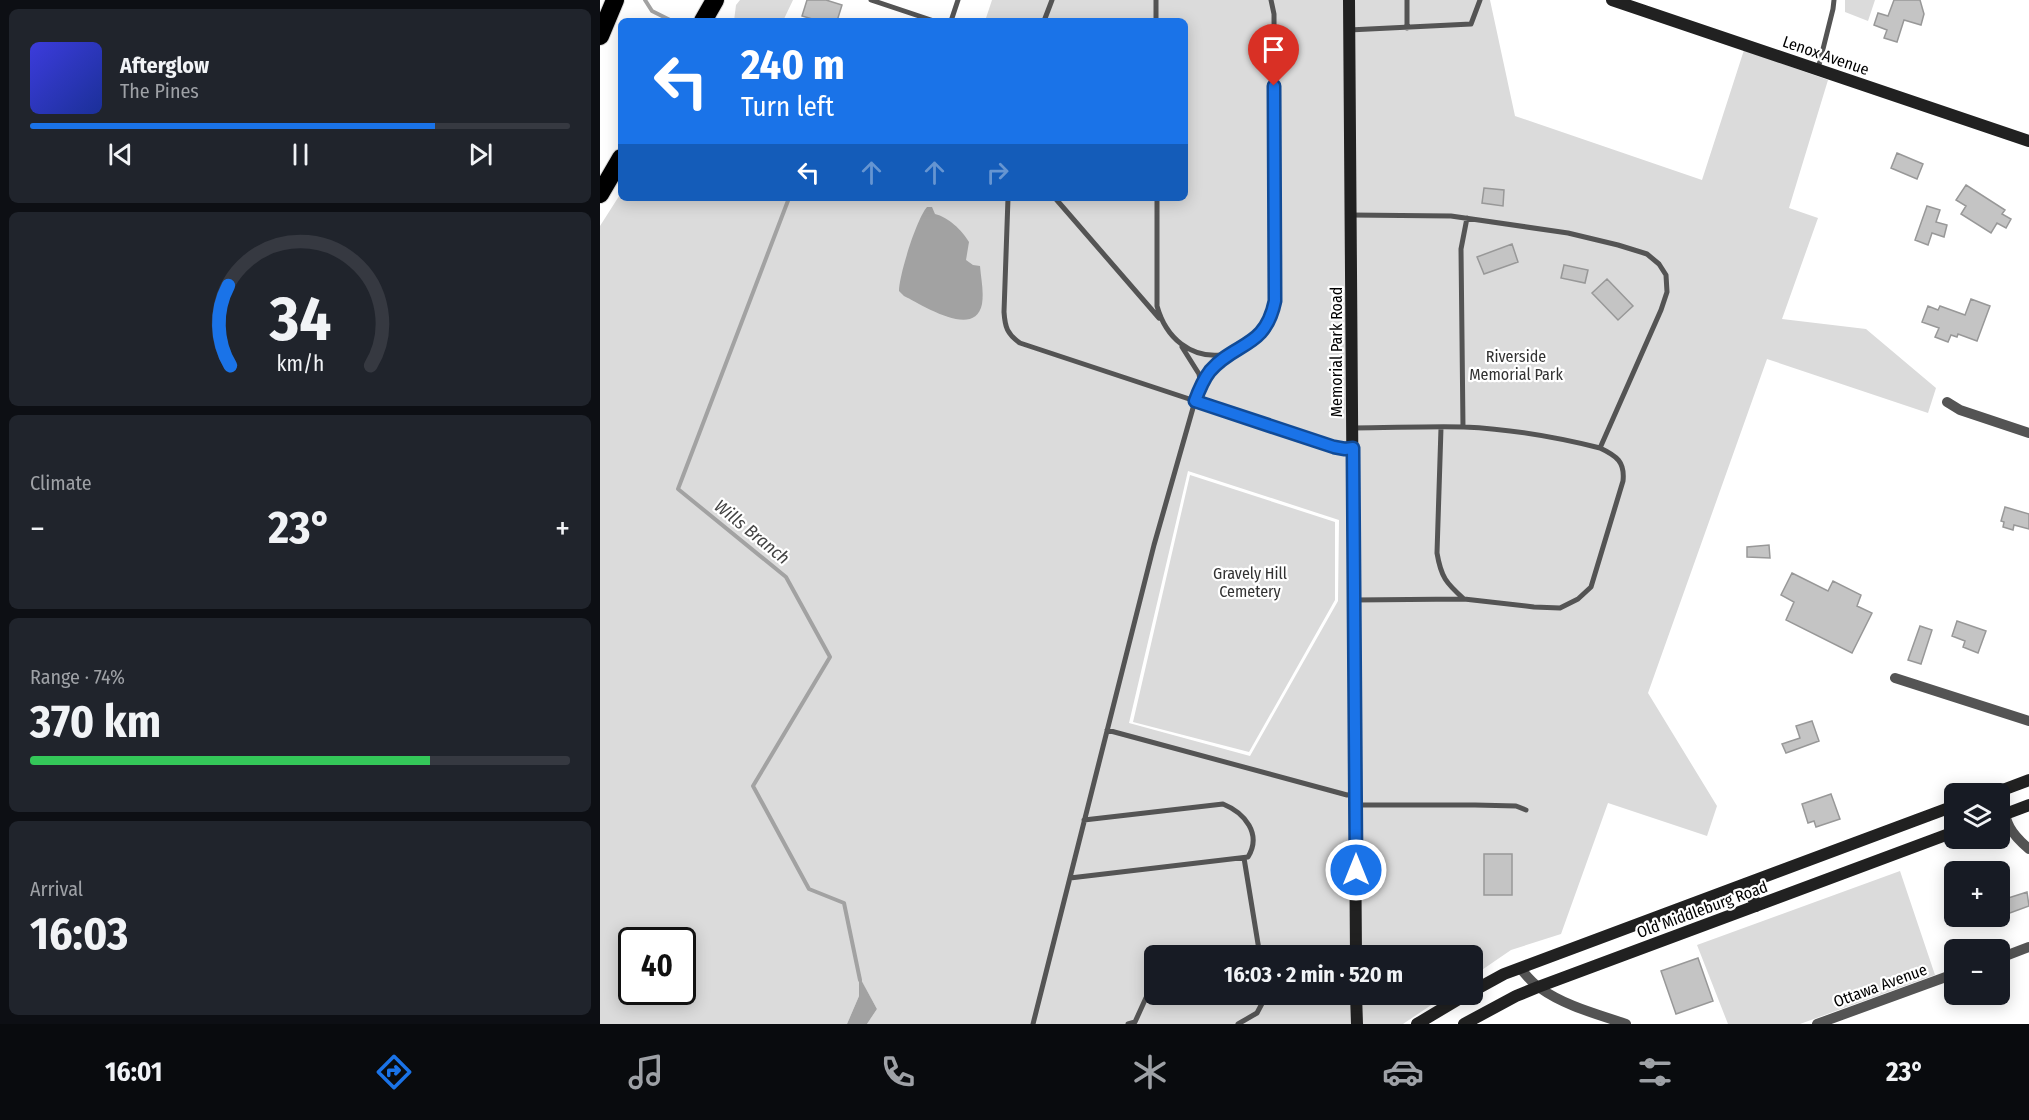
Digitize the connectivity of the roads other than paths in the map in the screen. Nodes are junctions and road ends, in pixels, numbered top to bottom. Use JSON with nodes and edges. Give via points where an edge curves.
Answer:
{"nodes":[{"id":1,"x":615,"y":0,"type":"edge"},
{"id":2,"x":715,"y":0,"type":"edge"},
{"id":3,"x":871,"y":0,"type":"edge"},
{"id":4,"x":957,"y":0,"type":"edge"},
{"id":5,"x":1052,"y":0,"type":"edge"},
{"id":6,"x":1156,"y":0,"type":"edge"},
{"id":7,"x":1271,"y":0,"type":"edge"},
{"id":8,"x":1349,"y":0,"type":"edge"},
{"id":9,"x":1407,"y":0,"type":"edge"},
{"id":10,"x":1480,"y":0,"type":"edge"},
{"id":11,"x":1612,"y":0,"type":"edge"},
{"id":12,"x":1834,"y":0,"type":"edge"},
{"id":13,"x":704,"y":18,"type":"edge"},
{"id":14,"x":925,"y":18,"type":"edge"},
{"id":15,"x":952,"y":18,"type":"edge"},
{"id":16,"x":1045,"y":18,"type":"edge"},
{"id":17,"x":1156,"y":18,"type":"edge"},
{"id":18,"x":1407,"y":27,"type":"junction"},
{"id":19,"x":603,"y":29,"type":"edge"},
{"id":20,"x":1349,"y":30,"type":"junction"},
{"id":21,"x":1818,"y":69,"type":"junction"},
{"id":22,"x":2029,"y":141,"type":"edge"},
{"id":23,"x":618,"y":163,"type":"edge"},
{"id":24,"x":600,"y":194,"type":"edge"},
{"id":25,"x":1008,"y":201,"type":"edge"},
{"id":26,"x":1058,"y":201,"type":"edge"},
{"id":27,"x":1157,"y":201,"type":"edge"},
{"id":28,"x":1351,"y":215,"type":"junction"},
{"id":29,"x":1467,"y":218,"type":"junction"},
{"id":30,"x":1161,"y":319,"type":"junction"},
{"id":31,"x":1182,"y":346,"type":"junction"},
{"id":32,"x":1231,"y":353,"type":"junction"},
{"id":33,"x":1201,"y":385,"type":"junction"},
{"id":34,"x":1195,"y":401,"type":"junction"},
{"id":35,"x":1947,"y":402,"type":"dead end"},
{"id":36,"x":1462,"y":427,"type":"junction"},
{"id":37,"x":1353,"y":428,"type":"junction"},
{"id":38,"x":1441,"y":428,"type":"junction"},
{"id":39,"x":2029,"y":433,"type":"edge"},
{"id":40,"x":1353,"y":448,"type":"junction"},
{"id":41,"x":1600,"y":448,"type":"junction"},
{"id":42,"x":1464,"y":599,"type":"junction"},
{"id":43,"x":1354,"y":600,"type":"junction"},
{"id":44,"x":1895,"y":678,"type":"dead end"},
{"id":45,"x":2029,"y":721,"type":"edge"},
{"id":46,"x":1107,"y":730,"type":"junction"},
{"id":47,"x":2029,"y":780,"type":"edge"},
{"id":48,"x":2010,"y":788,"type":"edge"},
{"id":49,"x":1355,"y":800,"type":"junction"},
{"id":50,"x":2029,"y":806,"type":"edge"},
{"id":51,"x":1526,"y":810,"type":"dead end"},
{"id":52,"x":1944,"y":810,"type":"edge"},
{"id":53,"x":2010,"y":812,"type":"edge"},
{"id":54,"x":1084,"y":820,"type":"junction"},
{"id":55,"x":2010,"y":830,"type":"edge"},
{"id":56,"x":1944,"y":836,"type":"edge"},
{"id":57,"x":2029,"y":849,"type":"edge"},
{"id":58,"x":1244,"y":858,"type":"junction"},
{"id":59,"x":1070,"y":878,"type":"junction"},
{"id":60,"x":1748,"y":883,"type":"junction"},
{"id":61,"x":1756,"y":906,"type":"junction"},
{"id":62,"x":1258,"y":945,"type":"edge"},
{"id":63,"x":1356,"y":945,"type":"edge"},
{"id":64,"x":2029,"y":947,"type":"edge"},
{"id":65,"x":2010,"y":954,"type":"edge"},
{"id":66,"x":1520,"y":968,"type":"junction"},
{"id":67,"x":1944,"y":978,"type":"edge"},
{"id":68,"x":1483,"y":986,"type":"edge"},
{"id":69,"x":1538,"y":987,"type":"junction"},
{"id":70,"x":1144,"y":1001,"type":"edge"},
{"id":71,"x":1261,"y":1005,"type":"edge"},
{"id":72,"x":1356,"y":1005,"type":"edge"},
{"id":73,"x":1449,"y":1005,"type":"edge"},
{"id":74,"x":1033,"y":1024,"type":"edge"},
{"id":75,"x":1133,"y":1024,"type":"edge"},
{"id":76,"x":1238,"y":1024,"type":"edge"},
{"id":77,"x":1357,"y":1024,"type":"edge"},
{"id":78,"x":1417,"y":1024,"type":"edge"},
{"id":79,"x":1464,"y":1024,"type":"edge"},
{"id":80,"x":1626,"y":1024,"type":"edge"},
{"id":81,"x":1816,"y":1024,"type":"edge"}],
"edges":[{"from":1,"to":19,"type":"highway"},
{"from":2,"to":13,"type":"highway"},
{"from":3,"to":14,"type":"lane"},
{"from":4,"to":15,"type":"lane"},
{"from":5,"to":16,"type":"lane"},
{"from":6,"to":17,"type":"lane"},
{"from":7,"to":32,"type":"lane","via":[[1275,301],[1262,333]]},
{"from":8,"to":20,"type":"street","name":"Memorial Park Road"},
{"from":9,"to":18,"type":"lane"},
{"from":10,"to":18,"type":"lane","via":[[1471,24]]},
{"from":11,"to":21,"type":"street","name":"Lenox Avenue"},
{"from":12,"to":21,"type":"lane"},
{"from":18,"to":20,"type":"lane"},
{"from":20,"to":28,"type":"street","name":"Memorial Park Road"},
{"from":21,"to":22,"type":"street","name":"Lenox Avenue"},
{"from":23,"to":24,"type":"highway"},
{"from":25,"to":34,"type":"lane","via":[[1004,312],[1010,336],[1020,343]]},
{"from":26,"to":30,"type":"lane"},
{"from":27,"to":30,"type":"lane","via":[[1157,306]]},
{"from":28,"to":29,"type":"lane"},
{"from":28,"to":37,"type":"street","name":"Memorial Park Road"},
{"from":29,"to":36,"type":"lane","via":[[1461,249]]},
{"from":29,"to":41,"type":"lane","via":[[1568,233],[1618,245],[1647,254],[1666,275],[1667,292],[1661,310]]},
{"from":30,"to":31,"type":"lane"},
{"from":31,"to":32,"type":"lane","via":[[1209,356]]},
{"from":31,"to":33,"type":"lane","via":[[1199,374]]},
{"from":32,"to":33,"type":"lane","via":[[1209,372]]},
{"from":33,"to":34,"type":"lane"},
{"from":34,"to":40,"type":"lane","via":[[1334,447]]},
{"from":34,"to":46,"type":"lane"},
{"from":35,"to":39,"type":"street"},
{"from":36,"to":38,"type":"lane"},
{"from":36,"to":41,"type":"lane","via":[[1533,434]]},
{"from":37,"to":38,"type":"lane"},
{"from":37,"to":40,"type":"street","name":"Memorial Park Road"},
{"from":38,"to":42,"type":"lane","via":[[1437,553],[1440,572]]},
{"from":40,"to":43,"type":"street","name":"Memorial Park Road"},
{"from":41,"to":42,"type":"lane","via":[[1620,459],[1624,469],[1592,587],[1560,608]]},
{"from":42,"to":43,"type":"lane"},
{"from":43,"to":49,"type":"street","name":"Memorial Park Road"},
{"from":44,"to":45,"type":"street"},
{"from":46,"to":49,"type":"lane"},
{"from":46,"to":54,"type":"lane"},
{"from":47,"to":48,"type":"street"},
{"from":49,"to":51,"type":"lane","via":[[1516,806]]},
{"from":49,"to":63,"type":"street","name":"Memorial Park Road"},
{"from":50,"to":53,"type":"street"},
{"from":52,"to":60,"type":"street","name":"Old Middleburg Road"},
{"from":54,"to":58,"type":"lane","via":[[1223,804],[1244,816],[1249,826],[1252,850]]},
{"from":54,"to":59,"type":"lane"},
{"from":55,"to":57,"type":"street"},
{"from":56,"to":61,"type":"street","name":"Old Middleburg Road"},
{"from":58,"to":59,"type":"lane"},
{"from":58,"to":62,"type":"lane"},
{"from":59,"to":74,"type":"lane"},
{"from":60,"to":61,"type":"street"},
{"from":60,"to":66,"type":"street","name":"Old Middleburg Road"},
{"from":61,"to":69,"type":"street","name":"Old Middleburg Road"},
{"from":64,"to":65,"type":"street"},
{"from":66,"to":68,"type":"street","name":"Old Middleburg Road"},
{"from":66,"to":69,"type":"street"},
{"from":67,"to":81,"type":"street","name":"Ottawa Avenue"},
{"from":69,"to":79,"type":"street","name":"Old Middleburg Road"},
{"from":69,"to":80,"type":"street","via":[[1565,1003]]},
{"from":70,"to":75,"type":"lane"},
{"from":71,"to":76,"type":"lane","via":[[1257,1013]]},
{"from":72,"to":77,"type":"street"},
{"from":73,"to":78,"type":"street"}]}
